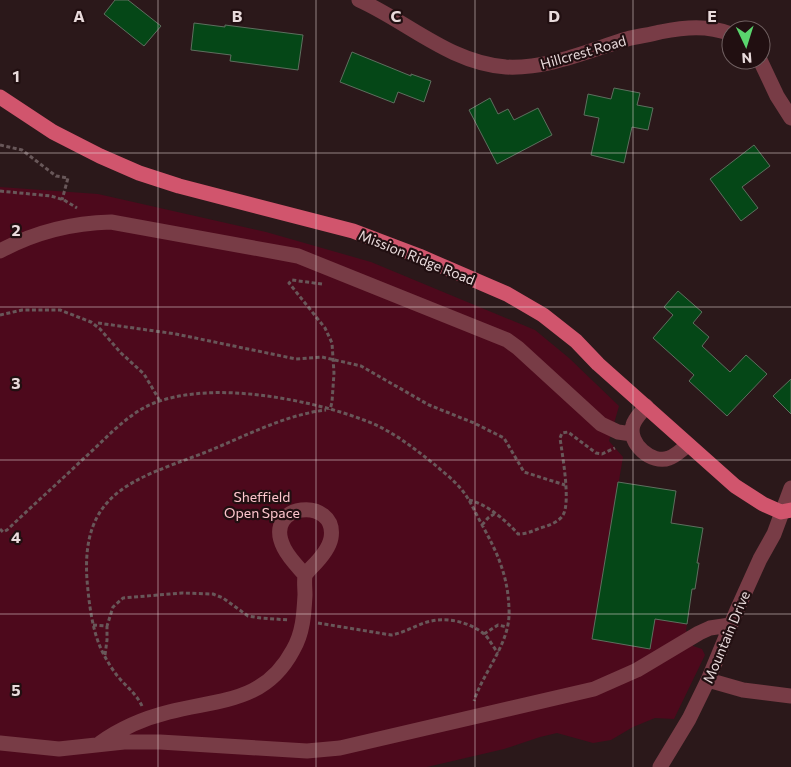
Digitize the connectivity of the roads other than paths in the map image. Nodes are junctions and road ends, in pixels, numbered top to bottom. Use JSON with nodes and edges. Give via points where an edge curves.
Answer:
{"nodes":[{"id":1,"x":359,"y":0,"type":"edge"},
{"id":2,"x":721,"y":30,"type":"edge"},
{"id":3,"x":765,"y":70,"type":"edge"},
{"id":4,"x":0,"y":97,"type":"edge"},
{"id":5,"x":791,"y":118,"type":"edge"},
{"id":6,"x":0,"y":251,"type":"edge"},
{"id":7,"x":646,"y":406,"type":"junction"},
{"id":8,"x":633,"y":437,"type":"junction"},
{"id":9,"x":688,"y":445,"type":"junction"},
{"id":10,"x":791,"y":488,"type":"edge"},
{"id":11,"x":786,"y":511,"type":"edge"},
{"id":12,"x":305,"y":575,"type":"dead end"},
{"id":13,"x":730,"y":625,"type":"junction"},
{"id":14,"x":708,"y":680,"type":"junction"},
{"id":15,"x":791,"y":696,"type":"edge"},
{"id":16,"x":0,"y":743,"type":"edge"},
{"id":17,"x":100,"y":743,"type":"junction"},
{"id":18,"x":660,"y":767,"type":"edge"}],
"edges":[{"from":1,"to":2,"type":"street","name":"Hillcrest Road","via":[[459,55],[504,67],[543,65],[629,39],[693,27]]},
{"from":3,"to":5,"type":"street"},
{"from":4,"to":7,"type":"main road","name":"Mission Ridge Road","via":[[53,132],[139,173],[352,232],[419,256],[507,294],[544,315]]},
{"from":6,"to":8,"type":"street","via":[[54,229],[87,223],[118,223],[304,258],[507,340],[600,424]]},
{"from":7,"to":8,"type":"street","via":[[634,422]]},
{"from":7,"to":9,"type":"main road","name":"Mission Ridge Road"},
{"from":8,"to":9,"type":"street","via":[[645,453],[661,460],[668,459]]},
{"from":9,"to":11,"type":"main road","name":"Mission Ridge Road","via":[[742,492]]},
{"from":10,"to":11,"type":"street"},
{"from":11,"to":13,"type":"street","name":"Mountain Drive"},
{"from":12,"to":17,"type":"street","via":[[305,609],[300,633],[289,656],[268,680],[237,698],[168,712],[138,722]]},
{"from":13,"to":14,"type":"street","name":"Mountain Drive"},
{"from":13,"to":17,"type":"street","via":[[704,630],[637,670],[600,687],[349,746],[320,751],[160,742]]},
{"from":14,"to":15,"type":"street","via":[[743,690]]},
{"from":14,"to":18,"type":"street","name":"Mountain Drive","via":[[680,736]]},
{"from":16,"to":17,"type":"street","via":[[59,748]]}]}
